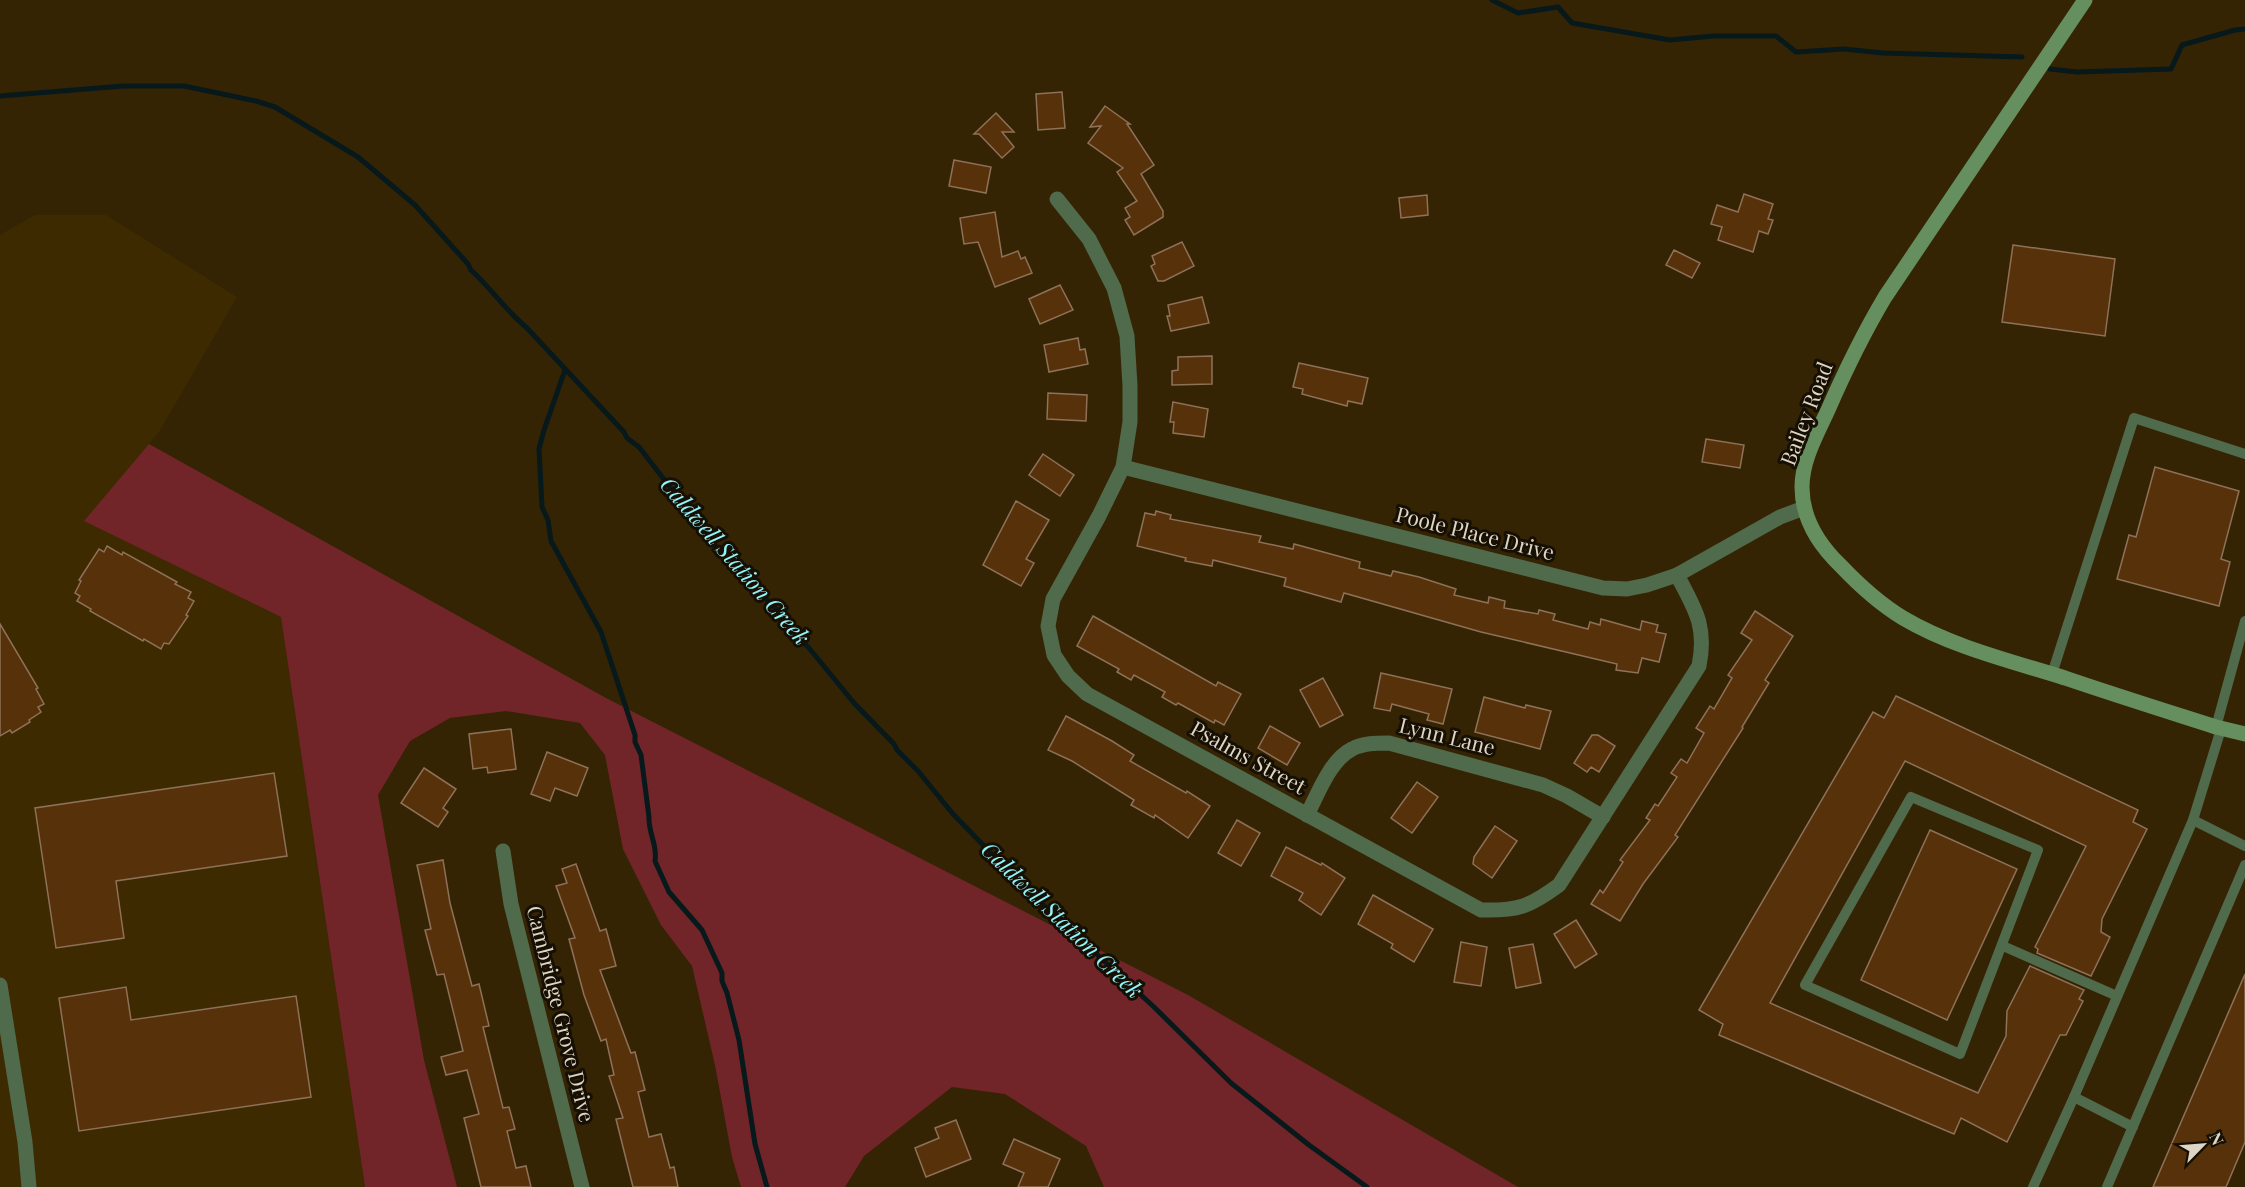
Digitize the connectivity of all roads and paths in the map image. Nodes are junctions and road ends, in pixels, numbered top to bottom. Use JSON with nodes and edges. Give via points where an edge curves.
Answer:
{"nodes":[{"id":1,"x":2085,"y":0,"type":"edge"},
{"id":2,"x":1057,"y":198,"type":"dead end"},
{"id":3,"x":2245,"y":454,"type":"edge"},
{"id":4,"x":1123,"y":467,"type":"junction"},
{"id":5,"x":1804,"y":508,"type":"junction"},
{"id":6,"x":1677,"y":575,"type":"junction"},
{"id":7,"x":2245,"y":621,"type":"edge"},
{"id":8,"x":2052,"y":674,"type":"junction"},
{"id":9,"x":2218,"y":728,"type":"junction"},
{"id":10,"x":2245,"y":734,"type":"edge"},
{"id":11,"x":1307,"y":814,"type":"junction"},
{"id":12,"x":1602,"y":817,"type":"junction"},
{"id":13,"x":2193,"y":820,"type":"junction"},
{"id":14,"x":2245,"y":846,"type":"edge"},
{"id":15,"x":503,"y":851,"type":"dead end"},
{"id":16,"x":2245,"y":865,"type":"edge"},
{"id":17,"x":2003,"y":946,"type":"junction"},
{"id":18,"x":0,"y":985,"type":"edge"},
{"id":19,"x":2117,"y":996,"type":"junction"},
{"id":20,"x":2074,"y":1097,"type":"junction"},
{"id":21,"x":2133,"y":1126,"type":"junction"},
{"id":22,"x":29,"y":1187,"type":"edge"},
{"id":23,"x":582,"y":1187,"type":"edge"},
{"id":24,"x":2033,"y":1187,"type":"edge"},
{"id":25,"x":2107,"y":1187,"type":"edge"}],
"edges":[{"from":1,"to":5,"type":"street","name":"Bailey Road","via":[[1884,297],[1860,340],[1804,468]]},
{"from":2,"to":4,"type":"street","name":"Psalms Street","via":[[1089,239],[1114,288],[1127,336],[1130,422]]},
{"from":3,"to":8,"type":"lane","via":[[2134,418]]},
{"from":4,"to":6,"type":"street","name":"Poole Place Drive","via":[[1603,588],[1637,587]]},
{"from":4,"to":11,"type":"street","name":"Psalms Street","via":[[1053,599],[1048,626],[1054,655],[1087,694]]},
{"from":5,"to":6,"type":"street","name":"Poole Place Drive","via":[[1780,517]]},
{"from":5,"to":8,"type":"street","name":"Bailey Road","via":[[1832,557],[1889,609],[1930,632]]},
{"from":6,"to":12,"type":"street","name":"Psalms Street","via":[[1700,625],[1703,645],[1699,666]]},
{"from":7,"to":9,"type":"lane"},
{"from":8,"to":9,"type":"street","name":"Bailey Road"},
{"from":9,"to":10,"type":"street","name":"Bailey Road"},
{"from":9,"to":13,"type":"lane"},
{"from":11,"to":12,"type":"street","name":"Lynn Lane","via":[[1334,764],[1350,749],[1389,743],[1544,785]]},
{"from":11,"to":12,"type":"street","name":"Psalms Street","via":[[1481,910],[1509,910],[1536,902],[1559,885]]},
{"from":13,"to":14,"type":"lane"},
{"from":13,"to":19,"type":"lane"},
{"from":15,"to":23,"type":"street","name":"Cambridge Grove Drive","via":[[511,904]]},
{"from":16,"to":21,"type":"lane"},
{"from":17,"to":17,"type":"lane","via":[[2038,850],[1911,797],[1805,985],[1960,1054]]},
{"from":17,"to":19,"type":"lane"},
{"from":18,"to":22,"type":"street"},
{"from":19,"to":20,"type":"lane"},
{"from":20,"to":21,"type":"lane"},
{"from":20,"to":24,"type":"lane"},
{"from":21,"to":25,"type":"lane"}]}
